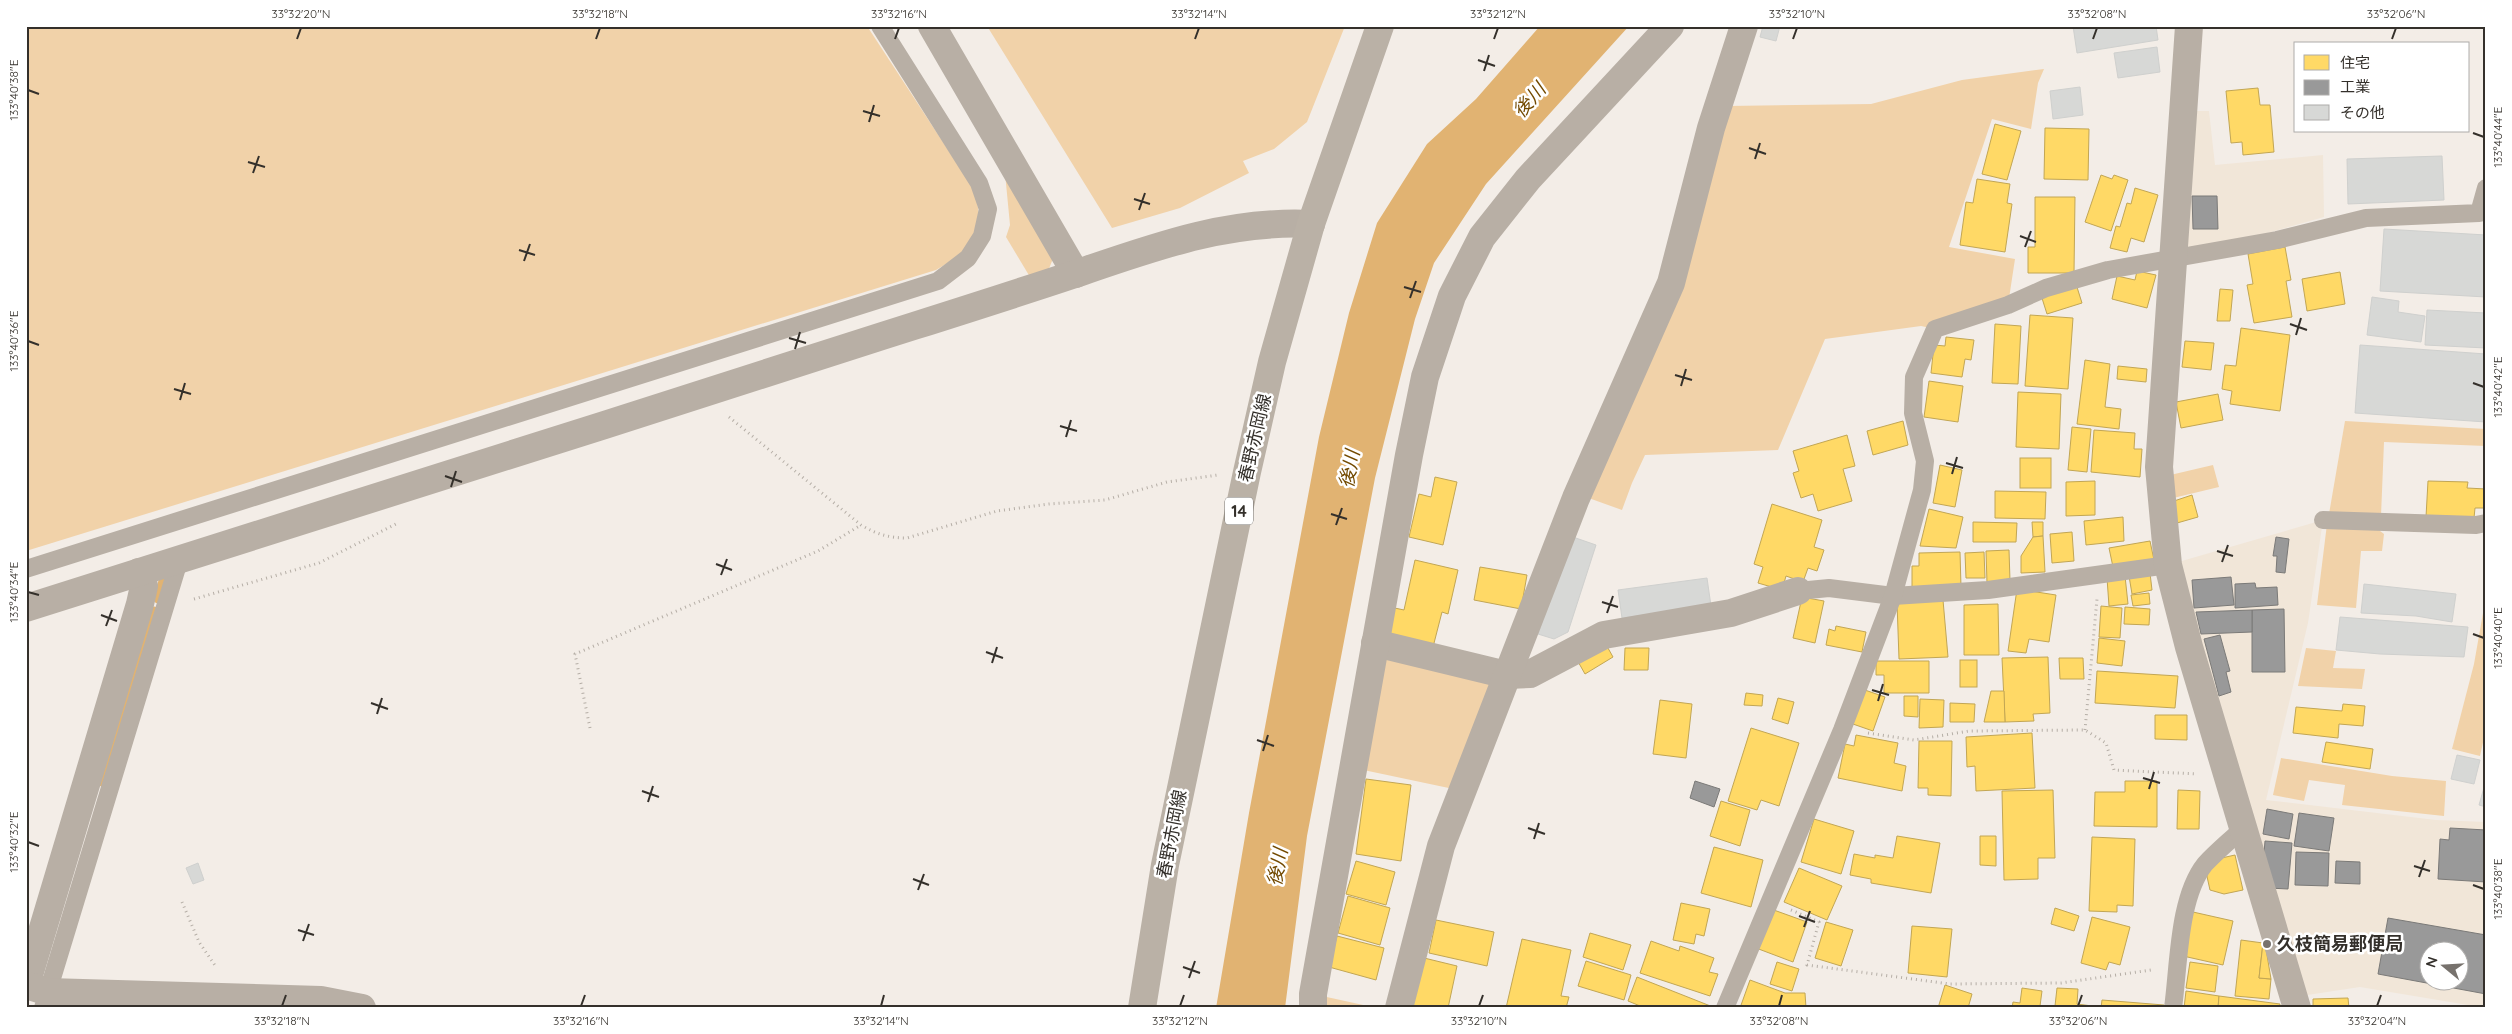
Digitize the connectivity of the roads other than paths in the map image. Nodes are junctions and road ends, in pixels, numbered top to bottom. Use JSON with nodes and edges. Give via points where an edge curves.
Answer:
{"nodes":[{"id":1,"x":880,"y":26,"type":"edge"},
{"id":2,"x":932,"y":26,"type":"edge"},
{"id":3,"x":1380,"y":26,"type":"edge"},
{"id":4,"x":1670,"y":26,"type":"edge"},
{"id":5,"x":1744,"y":26,"type":"edge"},
{"id":6,"x":2188,"y":26,"type":"edge"},
{"id":7,"x":2486,"y":188,"type":"edge"},
{"id":8,"x":1311,"y":224,"type":"junction"},
{"id":9,"x":2173,"y":260,"type":"junction"},
{"id":10,"x":1076,"y":274,"type":"junction"},
{"id":11,"x":2323,"y":520,"type":"dead end"},
{"id":12,"x":2486,"y":523,"type":"edge"},
{"id":13,"x":179,"y":560,"type":"junction"},
{"id":14,"x":2168,"y":565,"type":"junction"},
{"id":15,"x":26,"y":570,"type":"edge"},
{"id":16,"x":139,"y":572,"type":"junction"},
{"id":17,"x":1798,"y":590,"type":"joint"},
{"id":18,"x":1893,"y":596,"type":"junction"},
{"id":19,"x":26,"y":608,"type":"edge"},
{"id":20,"x":1376,"y":643,"type":"junction"},
{"id":21,"x":1507,"y":675,"type":"junction"},
{"id":22,"x":2244,"y":827,"type":"junction"},
{"id":23,"x":36,"y":992,"type":"edge"},
{"id":24,"x":362,"y":1008,"type":"edge"},
{"id":25,"x":1142,"y":1008,"type":"edge"},
{"id":26,"x":1313,"y":1008,"type":"edge"},
{"id":27,"x":1399,"y":1008,"type":"edge"},
{"id":28,"x":1725,"y":1008,"type":"edge"},
{"id":29,"x":2173,"y":1008,"type":"edge"},
{"id":30,"x":2297,"y":1008,"type":"edge"}],
"edges":[{"from":1,"to":15,"type":"lane","via":[[979,183],[988,209],[982,236],[968,258],[938,281]]},
{"from":2,"to":10,"type":"street"},
{"from":3,"to":8,"type":"main road","name":"春野赤岡線","number":"14"},
{"from":4,"to":20,"type":"street","via":[[1528,179],[1482,237],[1452,296],[1425,377]]},
{"from":5,"to":21,"type":"street","via":[[1711,128],[1671,283],[1576,498]]},
{"from":6,"to":9,"type":"street"},
{"from":7,"to":9,"type":"lane","via":[[2479,213],[2366,218],[2277,240]]},
{"from":8,"to":10,"type":"street","via":[[1280,222],[1241,226],[1149,248]]},
{"from":8,"to":25,"type":"main road","name":"春野赤岡線","number":"14","via":[[1272,362],[1247,472],[1165,865]]},
{"from":9,"to":14,"type":"street","via":[[2159,467]]},
{"from":9,"to":18,"type":"lane","via":[[2108,270],[2046,288],[2008,305],[1935,329],[1914,377],[1912,413],[1926,461],[1922,490]]},
{"from":10,"to":13,"type":"street"},
{"from":11,"to":12,"type":"lane"},
{"from":13,"to":16,"type":"street"},
{"from":13,"to":23,"type":"lane"},
{"from":14,"to":18,"type":"lane","via":[[1988,590]]},
{"from":14,"to":22,"type":"street"},
{"from":16,"to":19,"type":"street"},
{"from":16,"to":23,"type":"street","via":[[144,586],[140,604]]},
{"from":17,"to":18,"type":"lane","via":[[1829,588]]},
{"from":17,"to":21,"type":"street","via":[[1730,613],[1604,635],[1530,674]]},
{"from":18,"to":28,"type":"lane","via":[[1842,730]]},
{"from":20,"to":21,"type":"street"},
{"from":20,"to":26,"type":"street"},
{"from":21,"to":27,"type":"street","via":[[1441,846]]},
{"from":22,"to":29,"type":"lane","via":[[2205,865],[2190,892],[2182,917]]},
{"from":22,"to":30,"type":"street"},
{"from":23,"to":24,"type":"street","via":[[322,1000]]}]}
